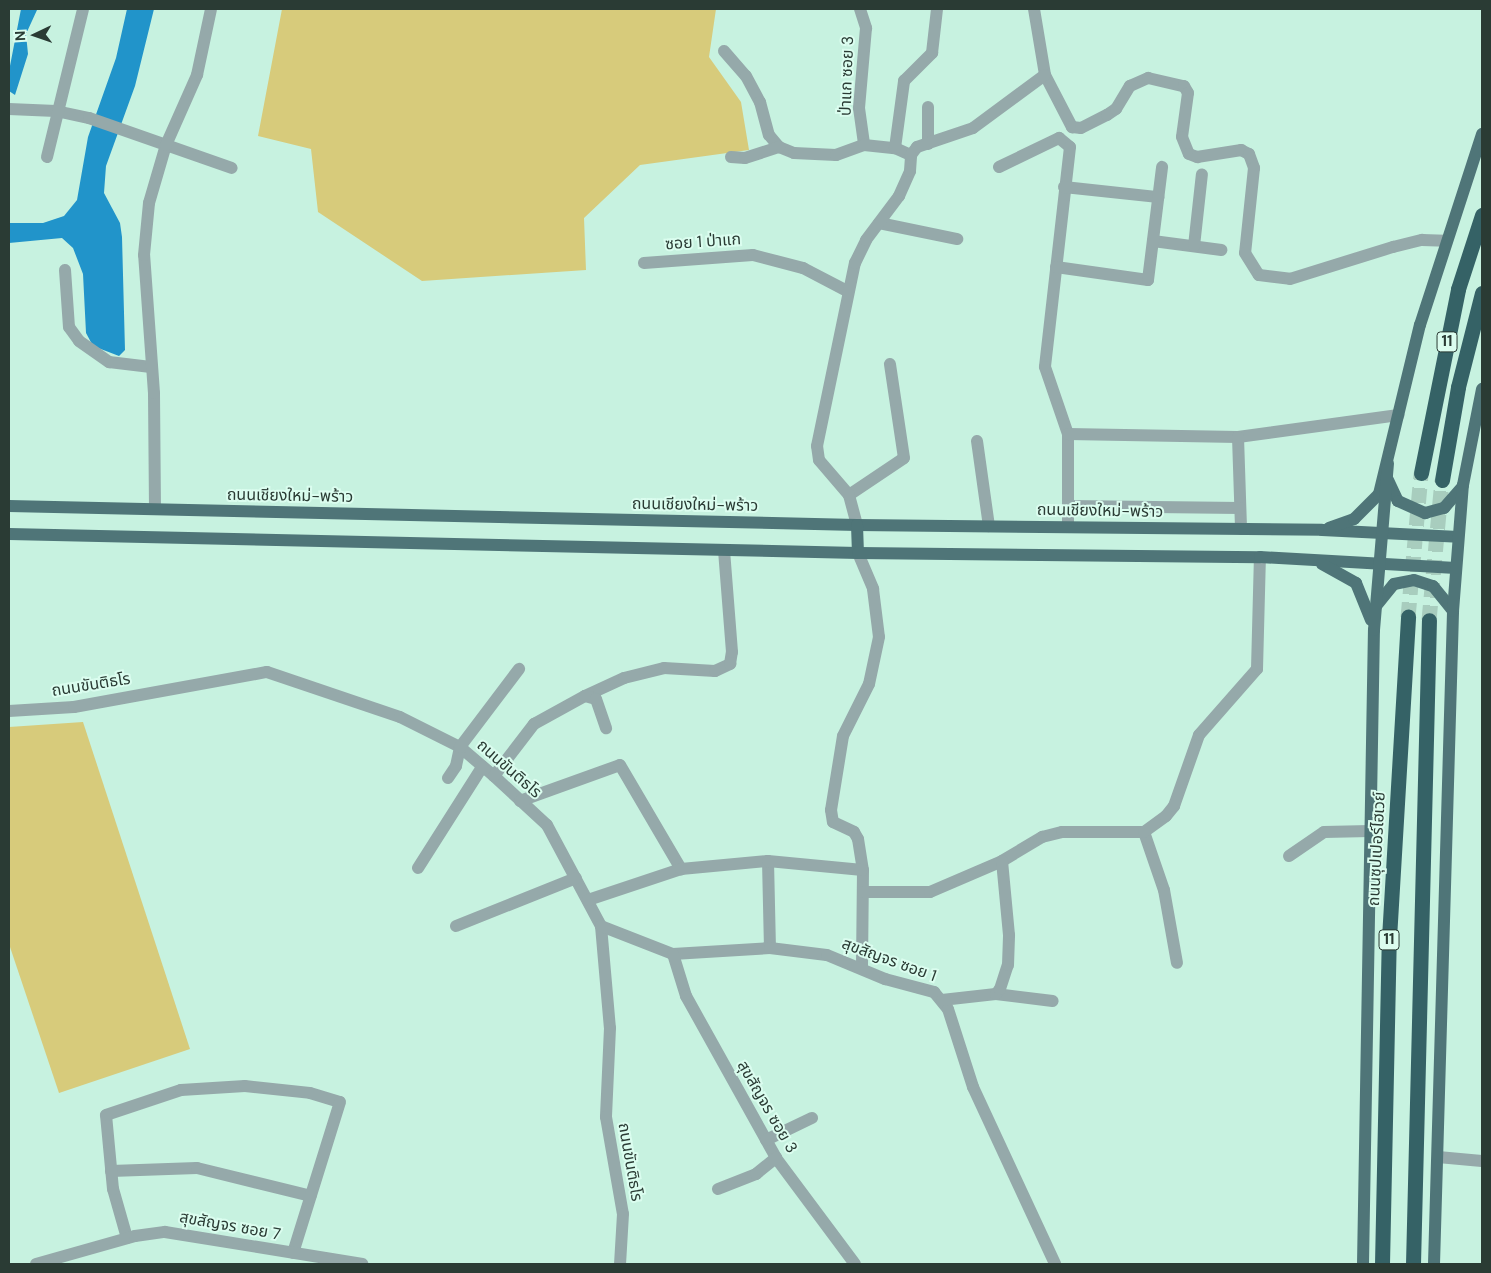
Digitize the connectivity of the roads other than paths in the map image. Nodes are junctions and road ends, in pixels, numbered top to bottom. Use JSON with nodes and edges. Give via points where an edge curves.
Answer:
{"nodes":[{"id":1,"x":83,"y":9,"type":"edge"},
{"id":2,"x":211,"y":9,"type":"edge"},
{"id":3,"x":860,"y":9,"type":"edge"},
{"id":4,"x":937,"y":9,"type":"edge"},
{"id":5,"x":1034,"y":9,"type":"edge"},
{"id":6,"x":724,"y":51,"type":"dead end"},
{"id":7,"x":1045,"y":75,"type":"junction"},
{"id":8,"x":928,"y":107,"type":"dead end"},
{"id":9,"x":9,"y":109,"type":"edge"},
{"id":10,"x":56,"y":111,"type":"junction"},
{"id":11,"x":1482,"y":134,"type":"edge"},
{"id":12,"x":928,"y":144,"type":"junction"},
{"id":13,"x":864,"y":145,"type":"junction"},
{"id":14,"x":166,"y":146,"type":"junction"},
{"id":15,"x":779,"y":147,"type":"junction"},
{"id":16,"x":895,"y":148,"type":"junction"},
{"id":17,"x":910,"y":155,"type":"junction"},
{"id":18,"x":731,"y":157,"type":"dead end"},
{"id":19,"x":47,"y":158,"type":"dead end"},
{"id":20,"x":999,"y":166,"type":"dead end"},
{"id":21,"x":1162,"y":167,"type":"dead end"},
{"id":22,"x":232,"y":168,"type":"dead end"},
{"id":23,"x":1202,"y":174,"type":"dead end"},
{"id":24,"x":1064,"y":187,"type":"junction"},
{"id":25,"x":1158,"y":197,"type":"junction"},
{"id":26,"x":1482,"y":214,"type":"edge"},
{"id":27,"x":879,"y":223,"type":"junction"},
{"id":28,"x":957,"y":239,"type":"dead end"},
{"id":29,"x":1153,"y":241,"type":"junction"},
{"id":30,"x":1444,"y":241,"type":"junction"},
{"id":31,"x":1194,"y":246,"type":"junction"},
{"id":32,"x":1221,"y":250,"type":"dead end"},
{"id":33,"x":644,"y":263,"type":"dead end"},
{"id":34,"x":1056,"y":267,"type":"junction"},
{"id":35,"x":65,"y":270,"type":"dead end"},
{"id":36,"x":847,"y":291,"type":"junction"},
{"id":37,"x":1482,"y":293,"type":"edge"},
{"id":38,"x":890,"y":364,"type":"dead end"},
{"id":39,"x":152,"y":367,"type":"junction"},
{"id":40,"x":1482,"y":389,"type":"edge"},
{"id":41,"x":1398,"y":415,"type":"junction"},
{"id":42,"x":1068,"y":434,"type":"junction"},
{"id":43,"x":1238,"y":438,"type":"junction"},
{"id":44,"x":977,"y":441,"type":"dead end"},
{"id":45,"x":1388,"y":468,"type":"junction"},
{"id":46,"x":1421,"y":473,"type":"tunnel mouth"},
{"id":47,"x":1442,"y":480,"type":"tunnel mouth"},
{"id":48,"x":1463,"y":485,"type":"junction"},
{"id":49,"x":849,"y":495,"type":"junction"},
{"id":50,"x":9,"y":506,"type":"edge"},
{"id":51,"x":1068,"y":506,"type":"junction"},
{"id":52,"x":1240,"y":508,"type":"junction"},
{"id":53,"x":155,"y":509,"type":"junction"},
{"id":54,"x":857,"y":525,"type":"junction"},
{"id":55,"x":989,"y":526,"type":"junction"},
{"id":56,"x":1068,"y":527,"type":"junction"},
{"id":57,"x":1241,"y":528,"type":"junction"},
{"id":58,"x":1322,"y":530,"type":"junction"},
{"id":59,"x":9,"y":534,"type":"edge"},
{"id":60,"x":1381,"y":534,"type":"junction"},
{"id":61,"x":1458,"y":537,"type":"junction"},
{"id":62,"x":724,"y":550,"type":"junction"},
{"id":63,"x":858,"y":553,"type":"junction"},
{"id":64,"x":1260,"y":557,"type":"junction"},
{"id":65,"x":1313,"y":561,"type":"junction"},
{"id":66,"x":1379,"y":563,"type":"junction"},
{"id":67,"x":1456,"y":568,"type":"junction"},
{"id":68,"x":1375,"y":608,"type":"junction"},
{"id":69,"x":1453,"y":611,"type":"junction"},
{"id":70,"x":1408,"y":617,"type":"tunnel mouth"},
{"id":71,"x":1429,"y":620,"type":"tunnel mouth"},
{"id":72,"x":1374,"y":630,"type":"junction"},
{"id":73,"x":519,"y":669,"type":"dead end"},
{"id":74,"x":585,"y":696,"type":"junction"},
{"id":75,"x":9,"y":711,"type":"edge"},
{"id":76,"x":606,"y":728,"type":"dead end"},
{"id":77,"x":460,"y":747,"type":"junction"},
{"id":78,"x":482,"y":767,"type":"junction"},
{"id":79,"x":494,"y":776,"type":"junction"},
{"id":80,"x":448,"y":778,"type":"dead end"},
{"id":81,"x":520,"y":800,"type":"junction"},
{"id":82,"x":1144,"y":832,"type":"junction"},
{"id":83,"x":1370,"y":832,"type":"junction"},
{"id":84,"x":1289,"y":856,"type":"dead end"},
{"id":85,"x":768,"y":861,"type":"junction"},
{"id":86,"x":1002,"y":861,"type":"junction"},
{"id":87,"x":418,"y":868,"type":"dead end"},
{"id":88,"x":681,"y":869,"type":"junction"},
{"id":89,"x":863,"y":870,"type":"junction"},
{"id":90,"x":576,"y":878,"type":"junction"},
{"id":91,"x":864,"y":892,"type":"junction"},
{"id":92,"x":588,"y":900,"type":"junction"},
{"id":93,"x":456,"y":926,"type":"dead end"},
{"id":94,"x":601,"y":926,"type":"junction"},
{"id":95,"x":770,"y":948,"type":"junction"},
{"id":96,"x":673,"y":954,"type":"junction"},
{"id":97,"x":1177,"y":963,"type":"dead end"},
{"id":98,"x":862,"y":968,"type":"junction"},
{"id":99,"x":996,"y":994,"type":"junction"},
{"id":100,"x":942,"y":1000,"type":"junction"},
{"id":101,"x":1053,"y":1001,"type":"dead end"},
{"id":102,"x":812,"y":1118,"type":"dead end"},
{"id":103,"x":766,"y":1140,"type":"junction"},
{"id":104,"x":1438,"y":1157,"type":"junction"},
{"id":105,"x":776,"y":1158,"type":"junction"},
{"id":106,"x":1482,"y":1161,"type":"edge"},
{"id":107,"x":111,"y":1171,"type":"junction"},
{"id":108,"x":718,"y":1188,"type":"dead end"},
{"id":109,"x":311,"y":1196,"type":"junction"},
{"id":110,"x":1362,"y":1203,"type":"junction"},
{"id":111,"x":1436,"y":1219,"type":"junction"},
{"id":112,"x":127,"y":1238,"type":"junction"},
{"id":113,"x":293,"y":1253,"type":"junction"},
{"id":114,"x":36,"y":1264,"type":"edge"},
{"id":115,"x":362,"y":1264,"type":"edge"},
{"id":116,"x":620,"y":1264,"type":"edge"},
{"id":117,"x":855,"y":1264,"type":"edge"},
{"id":118,"x":1055,"y":1264,"type":"edge"},
{"id":119,"x":1354,"y":1264,"type":"edge"},
{"id":120,"x":1363,"y":1264,"type":"edge"},
{"id":121,"x":1382,"y":1264,"type":"edge"},
{"id":122,"x":1413,"y":1264,"type":"edge"},
{"id":123,"x":1434,"y":1264,"type":"edge"},
{"id":124,"x":1442,"y":1264,"type":"edge"}],
"edges":[{"from":1,"to":10,"type":"street"},
{"from":2,"to":14,"type":"street","via":[[196,75]]},
{"from":3,"to":13,"type":"street","name":"ป่าแก ซอย 3","via":[[866,28],[859,108]]},
{"from":4,"to":16,"type":"street","via":[[932,53],[904,81]]},
{"from":5,"to":7,"type":"street"},
{"from":6,"to":15,"type":"street","via":[[746,76],[760,102],[769,135]]},
{"from":7,"to":12,"type":"street","via":[[997,114],[973,128]]},
{"from":7,"to":30,"type":"street","via":[[1072,127],[1080,128],[1116,109],[1137,81],[1148,78],[1184,86],[1188,93],[1182,137],[1188,154],[1197,158],[1241,150],[1252,160],[1245,253],[1259,276],[1290,279],[1393,247],[1422,240]]},
{"from":8,"to":12,"type":"street"},
{"from":9,"to":10,"type":"street"},
{"from":10,"to":14,"type":"street","via":[[89,118]]},
{"from":10,"to":19,"type":"street"},
{"from":11,"to":30,"type":"main road"},
{"from":12,"to":17,"type":"street","via":[[917,147]]},
{"from":13,"to":15,"type":"street","via":[[836,155],[794,153]]},
{"from":13,"to":16,"type":"street"},
{"from":14,"to":22,"type":"street"},
{"from":14,"to":39,"type":"street","via":[[149,203],[144,255]]},
{"from":15,"to":18,"type":"street","via":[[745,158]]},
{"from":16,"to":17,"type":"street"},
{"from":17,"to":27,"type":"street","via":[[910,171],[899,196]]},
{"from":20,"to":24,"type":"street","via":[[1064,139],[1070,152]]},
{"from":21,"to":25,"type":"street"},
{"from":23,"to":31,"type":"street"},
{"from":24,"to":25,"type":"street"},
{"from":24,"to":34,"type":"street"},
{"from":25,"to":29,"type":"street"},
{"from":26,"to":46,"type":"highway","number":"11","via":[[1458,289]]},
{"from":27,"to":28,"type":"street"},
{"from":27,"to":36,"type":"street","via":[[854,263]]},
{"from":29,"to":31,"type":"street"},
{"from":29,"to":34,"type":"street","via":[[1148,280]]},
{"from":30,"to":41,"type":"main road"},
{"from":31,"to":32,"type":"street"},
{"from":33,"to":36,"type":"street","name":"ซอย 1 ป่าแก","via":[[753,256],[803,268]]},
{"from":34,"to":42,"type":"street","via":[[1044,367]]},
{"from":35,"to":39,"type":"street","via":[[69,327],[79,341],[109,362]]},
{"from":36,"to":49,"type":"street","via":[[817,446],[819,460]]},
{"from":37,"to":47,"type":"highway","number":"11","via":[[1458,387]]},
{"from":38,"to":49,"type":"street","via":[[904,458]]},
{"from":39,"to":53,"type":"street"},
{"from":40,"to":48,"type":"main road"},
{"from":41,"to":43,"type":"street"},
{"from":41,"to":45,"type":"main road"},
{"from":42,"to":43,"type":"street"},
{"from":42,"to":51,"type":"street"},
{"from":43,"to":52,"type":"street"},
{"from":44,"to":55,"type":"street"},
{"from":45,"to":48,"type":"main road","via":[[1388,482],[1398,501],[1420,512],[1444,508]]},
{"from":45,"to":58,"type":"main road","via":[[1379,494],[1364,511]]},
{"from":45,"to":60,"type":"main road"},
{"from":48,"to":61,"type":"main road"},
{"from":49,"to":54,"type":"street"},
{"from":50,"to":53,"type":"main road","name":"ถนนเชียงใหม่-พร้าว"},
{"from":51,"to":52,"type":"street"},
{"from":51,"to":56,"type":"street"},
{"from":52,"to":57,"type":"street"},
{"from":53,"to":54,"type":"main road","name":"ถนนเชียงใหม่-พร้าว"},
{"from":54,"to":55,"type":"main road","name":"ถนนเชียงใหม่-พร้าว"},
{"from":54,"to":63,"type":"main road"},
{"from":55,"to":56,"type":"main road","name":"ถนนเชียงใหม่-พร้าว"},
{"from":56,"to":57,"type":"main road","name":"ถนนเชียงใหม่-พร้าว"},
{"from":57,"to":58,"type":"main road","name":"ถนนเชียงใหม่-พร้าว"},
{"from":58,"to":60,"type":"main road","name":"ถนนเชียงใหม่-พร้าว"},
{"from":59,"to":62,"type":"main road"},
{"from":60,"to":61,"type":"main road","name":"ถนนเชียงใหม่-พร้าว"},
{"from":60,"to":66,"type":"main road"},
{"from":61,"to":67,"type":"main road"},
{"from":62,"to":63,"type":"main road"},
{"from":62,"to":74,"type":"street","via":[[732,652],[730,664],[716,671],[664,668],[624,678]]},
{"from":63,"to":64,"type":"main road"},
{"from":63,"to":89,"type":"street","via":[[873,589],[879,637],[869,684],[843,736],[831,810],[833,822],[854,832],[858,839]]},
{"from":64,"to":65,"type":"main road"},
{"from":64,"to":82,"type":"street","via":[[1257,669],[1199,734],[1174,806]]},
{"from":65,"to":66,"type":"main road"},
{"from":65,"to":72,"type":"main road","via":[[1336,569],[1356,583]]},
{"from":66,"to":67,"type":"main road"},
{"from":66,"to":68,"type":"main road"},
{"from":67,"to":69,"type":"main road"},
{"from":68,"to":69,"type":"main road","via":[[1394,584],[1414,580],[1441,592]]},
{"from":68,"to":72,"type":"main road"},
{"from":69,"to":104,"type":"main road"},
{"from":70,"to":121,"type":"highway","name":"ถนนซุปเปอร์ไฮเวย์","number":"11","via":[[1389,938]]},
{"from":71,"to":122,"type":"highway","number":"11"},
{"from":72,"to":83,"type":"main road"},
{"from":73,"to":77,"type":"street"},
{"from":74,"to":76,"type":"street","via":[[596,700]]},
{"from":74,"to":79,"type":"street","via":[[534,724]]},
{"from":75,"to":77,"type":"street","name":"ถนนขันติธโร","via":[[74,707],[267,672],[400,717]]},
{"from":77,"to":78,"type":"street","name":"ถนนขันติธโร"},
{"from":77,"to":80,"type":"street","via":[[456,766]]},
{"from":78,"to":79,"type":"street","name":"ถนนขันติธโร"},
{"from":78,"to":87,"type":"street"},
{"from":79,"to":81,"type":"street","name":"ถนนขันติธโร"},
{"from":81,"to":88,"type":"street","via":[[620,765]]},
{"from":81,"to":90,"type":"street","name":"ถนนขันติธโร","via":[[546,825]]},
{"from":82,"to":86,"type":"street","via":[[1062,832],[1042,837]]},
{"from":82,"to":97,"type":"street","via":[[1164,890]]},
{"from":83,"to":84,"type":"street","via":[[1324,832]]},
{"from":83,"to":110,"type":"main road"},
{"from":85,"to":88,"type":"street"},
{"from":85,"to":89,"type":"street"},
{"from":85,"to":95,"type":"street"},
{"from":86,"to":91,"type":"street","via":[[930,892]]},
{"from":86,"to":99,"type":"street","via":[[1008,965]]},
{"from":88,"to":92,"type":"street"},
{"from":89,"to":91,"type":"street"},
{"from":90,"to":92,"type":"street","name":"ถนนขันติธโร"},
{"from":90,"to":93,"type":"street"},
{"from":91,"to":98,"type":"street"},
{"from":92,"to":94,"type":"street","name":"ถนนขันติธโร"},
{"from":94,"to":96,"type":"street","name":"สุขสัญจร ซอย 1"},
{"from":94,"to":116,"type":"street","name":"ถนนขันติธโร","via":[[610,1028],[606,1117],[623,1214]]},
{"from":95,"to":96,"type":"street","name":"สุขสัญจร ซอย 1"},
{"from":95,"to":98,"type":"street","name":"สุขสัญจร ซอย 1","via":[[827,955]]},
{"from":96,"to":103,"type":"street","name":"สุขสัญจร ซอย 3","via":[[686,996]]},
{"from":98,"to":100,"type":"street","name":"สุขสัญจร ซอย 1","via":[[885,979],[921,987]]},
{"from":99,"to":100,"type":"street"},
{"from":99,"to":101,"type":"street"},
{"from":100,"to":118,"type":"street","name":"สุขสัญจร ซอย 1","via":[[973,1087]]},
{"from":102,"to":103,"type":"street"},
{"from":103,"to":105,"type":"street","name":"สุขสัญจร ซอย 3"},
{"from":104,"to":106,"type":"street"},
{"from":104,"to":111,"type":"main road"},
{"from":105,"to":108,"type":"street","via":[[756,1174]]},
{"from":105,"to":117,"type":"street","name":"สุขสัญจร ซอย 3"},
{"from":107,"to":109,"type":"street","via":[[197,1168]]},
{"from":107,"to":109,"type":"street","via":[[106,1115],[181,1090],[245,1086],[310,1093],[340,1102]]},
{"from":107,"to":112,"type":"street"},
{"from":109,"to":113,"type":"street"},
{"from":110,"to":119,"type":"main road"},
{"from":110,"to":120,"type":"main road"},
{"from":111,"to":123,"type":"main road"},
{"from":111,"to":124,"type":"main road"},
{"from":112,"to":113,"type":"street","name":"สุขสัญจร ซอย 7","via":[[165,1232],[195,1234]]},
{"from":112,"to":114,"type":"street","name":"สุขสัญจร ซอย 7"},
{"from":113,"to":115,"type":"street","name":"สุขสัญจร ซอย 7"}]}
